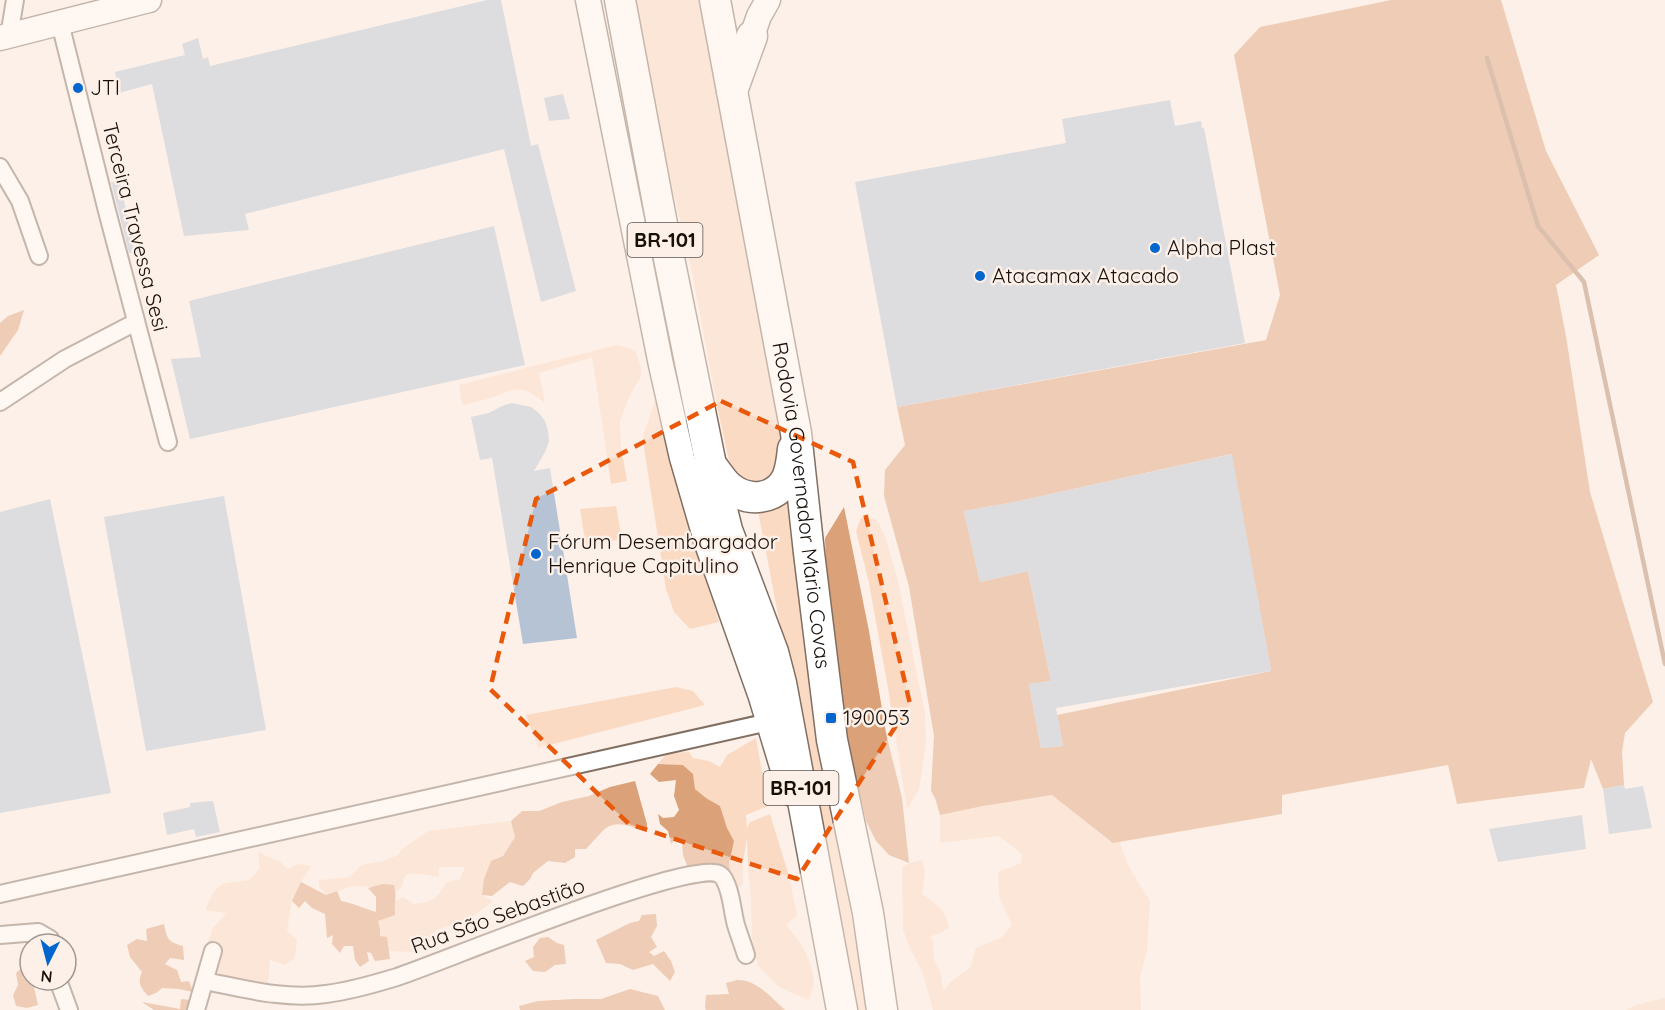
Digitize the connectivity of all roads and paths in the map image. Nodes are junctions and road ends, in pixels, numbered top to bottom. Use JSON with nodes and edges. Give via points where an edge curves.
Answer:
{"nodes":[{"id":1,"x":15,"y":0,"type":"edge"},
{"id":2,"x":149,"y":0,"type":"edge"},
{"id":3,"x":588,"y":0,"type":"edge"},
{"id":4,"x":716,"y":0,"type":"edge"},
{"id":5,"x":754,"y":0,"type":"edge"},
{"id":6,"x":768,"y":0,"type":"edge"},
{"id":7,"x":619,"y":5,"type":"edge"},
{"id":8,"x":60,"y":23,"type":"junction"},
{"id":9,"x":752,"y":36,"type":"junction"},
{"id":10,"x":5,"y":37,"type":"edge"},
{"id":11,"x":732,"y":91,"type":"junction"},
{"id":12,"x":0,"y":167,"type":"edge"},
{"id":13,"x":39,"y":256,"type":"dead end"},
{"id":14,"x":136,"y":322,"type":"junction"},
{"id":15,"x":0,"y":402,"type":"edge"},
{"id":16,"x":796,"y":434,"type":"junction"},
{"id":17,"x":168,"y":442,"type":"dead end"},
{"id":18,"x":711,"y":465,"type":"junction"},
{"id":19,"x":769,"y":722,"type":"junction"},
{"id":20,"x":815,"y":862,"type":"junction"},
{"id":21,"x":0,"y":894,"type":"edge"},
{"id":22,"x":18,"y":934,"type":"edge"},
{"id":23,"x":0,"y":935,"type":"edge"},
{"id":24,"x":213,"y":951,"type":"dead end"},
{"id":25,"x":746,"y":955,"type":"dead end"},
{"id":26,"x":205,"y":981,"type":"junction"},
{"id":27,"x":62,"y":992,"type":"edge"},
{"id":28,"x":69,"y":1010,"type":"edge"},
{"id":29,"x":196,"y":1010,"type":"edge"},
{"id":30,"x":842,"y":1010,"type":"edge"},
{"id":31,"x":882,"y":1010,"type":"edge"}],
"edges":[{"from":1,"to":10,"type":"street"},
{"from":2,"to":8,"type":"main road"},
{"from":3,"to":19,"type":"main road","via":[[682,458]]},
{"from":4,"to":11,"type":"highway","name":"Rodovia Governador Mário Covas","number":"BR-101"},
{"from":5,"to":9,"type":"main road"},
{"from":6,"to":9,"type":"main road"},
{"from":7,"to":18,"type":"highway","number":"BR-101"},
{"from":8,"to":10,"type":"main road"},
{"from":8,"to":14,"type":"street","name":"Terceira Travessa Sesi"},
{"from":9,"to":11,"type":"highway"},
{"from":11,"to":16,"type":"highway","name":"Rodovia Governador Mário Covas","number":"BR-101"},
{"from":12,"to":13,"type":"street","via":[[20,201]]},
{"from":14,"to":15,"type":"street","via":[[64,360]]},
{"from":14,"to":17,"type":"street","name":"Terceira Travessa Sesi"},
{"from":16,"to":18,"type":"highway","via":[[788,476],[768,496],[738,493]]},
{"from":16,"to":31,"type":"highway","name":"Rodovia Governador Mário Covas","number":"BR-101","via":[[832,740],[868,913]]},
{"from":18,"to":20,"type":"highway","number":"BR-101","via":[[727,530],[773,652]]},
{"from":19,"to":20,"type":"main road","via":[[796,817]]},
{"from":19,"to":21,"type":"street"},
{"from":20,"to":30,"type":"highway","number":"BR-101"},
{"from":22,"to":23,"type":"street"},
{"from":24,"to":26,"type":"street"},
{"from":25,"to":26,"type":"street","name":"Rua São Sebastião","via":[[725,880],[718,874],[704,873],[637,890],[364,987],[325,995],[290,995]]},
{"from":26,"to":29,"type":"street"},
{"from":27,"to":28,"type":"street"}]}
